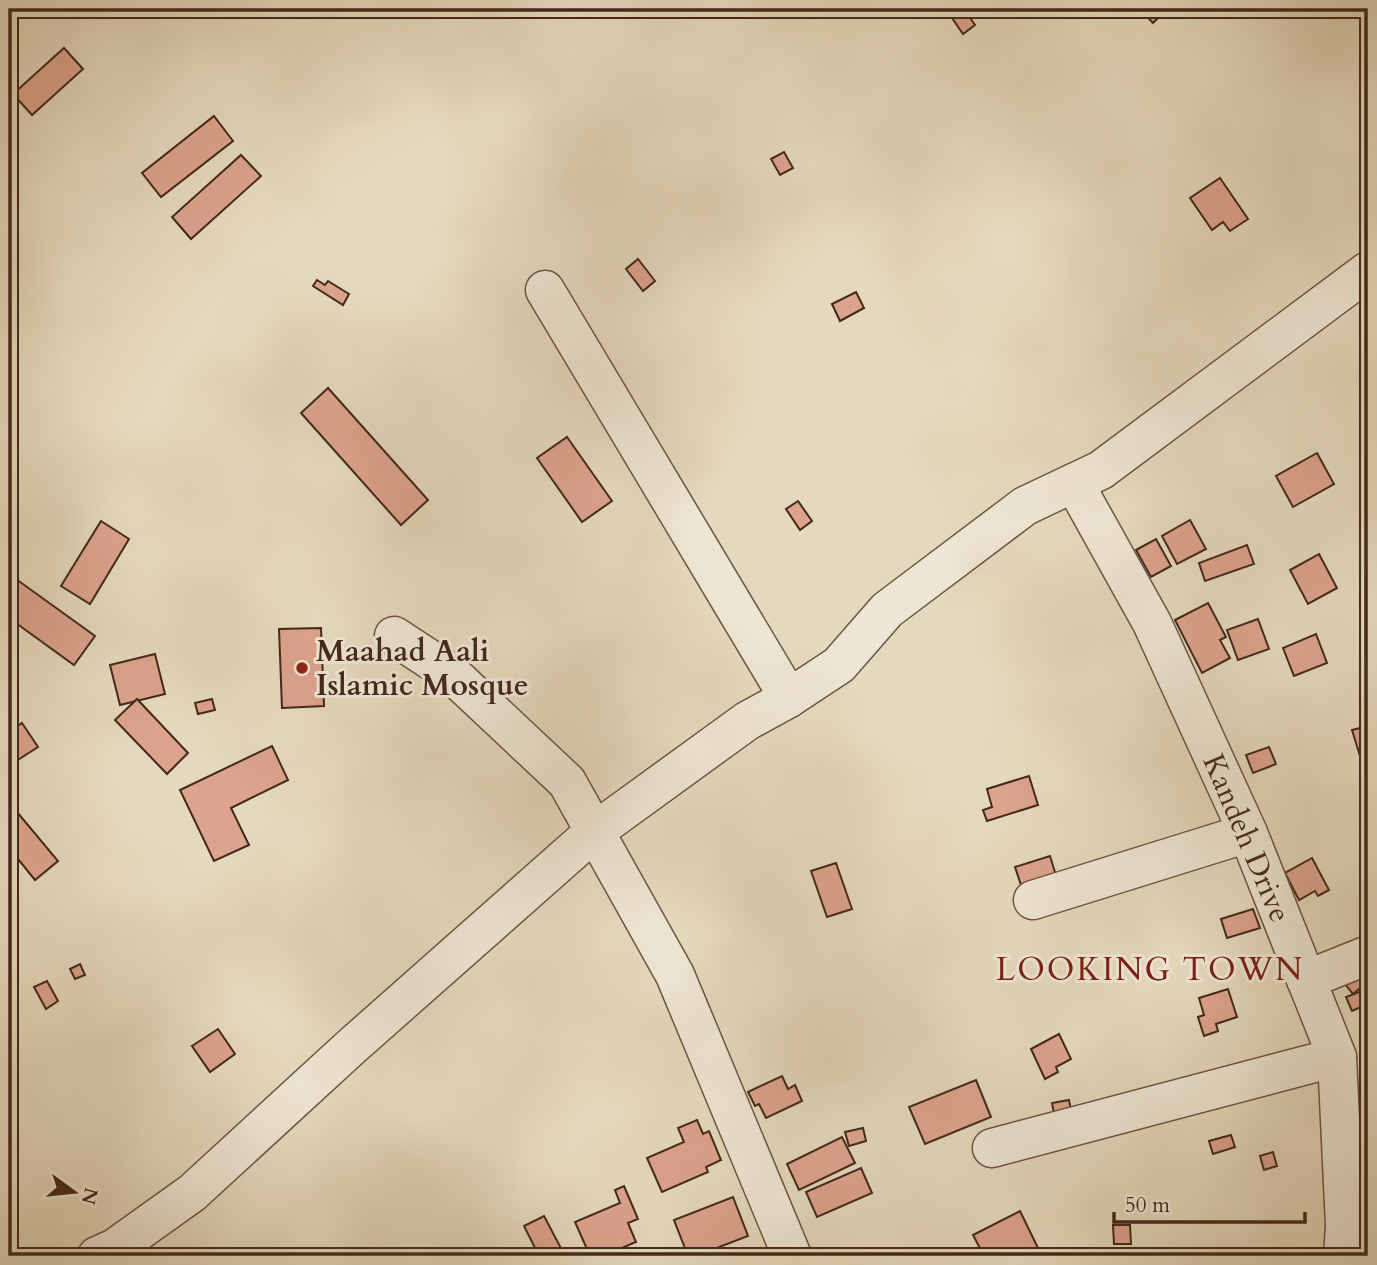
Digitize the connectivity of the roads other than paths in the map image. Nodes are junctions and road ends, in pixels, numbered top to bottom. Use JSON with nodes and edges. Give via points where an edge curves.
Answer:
{"nodes":[{"id":1,"x":1368,"y":271,"type":"edge"},
{"id":2,"x":545,"y":289,"type":"dead end"},
{"id":3,"x":1074,"y":483,"type":"junction"},
{"id":4,"x":394,"y":636,"type":"dead end"},
{"id":5,"x":789,"y":698,"type":"junction"},
{"id":6,"x":594,"y":832,"type":"junction"},
{"id":7,"x":1248,"y":833,"type":"junction"},
{"id":8,"x":1033,"y":900,"type":"dead end"},
{"id":9,"x":1368,"y":955,"type":"edge"},
{"id":10,"x":1306,"y":980,"type":"junction"},
{"id":11,"x":1337,"y":1057,"type":"junction"},
{"id":12,"x":992,"y":1148,"type":"dead end"},
{"id":13,"x":1352,"y":1234,"type":"edge"},
{"id":14,"x":97,"y":1256,"type":"edge"},
{"id":15,"x":792,"y":1256,"type":"edge"}],
"edges":[{"from":1,"to":3,"type":"street","via":[[1101,470]]},
{"from":2,"to":5,"type":"street"},
{"from":3,"to":5,"type":"street","via":[[1025,506],[887,610],[839,665]]},
{"from":3,"to":7,"type":"street","name":"Kandeh Drive","via":[[1152,623]]},
{"from":4,"to":6,"type":"street","via":[[452,674],[566,782]]},
{"from":5,"to":6,"type":"street","via":[[747,721]]},
{"from":6,"to":14,"type":"street","via":[[192,1193]]},
{"from":6,"to":15,"type":"street","via":[[675,975]]},
{"from":7,"to":8,"type":"street"},
{"from":7,"to":10,"type":"street","name":"Kandeh Drive"},
{"from":9,"to":10,"type":"street"},
{"from":10,"to":11,"type":"street","name":"Kandeh Drive"},
{"from":11,"to":12,"type":"street"},
{"from":11,"to":13,"type":"street","name":"Kandeh Drive"}]}
